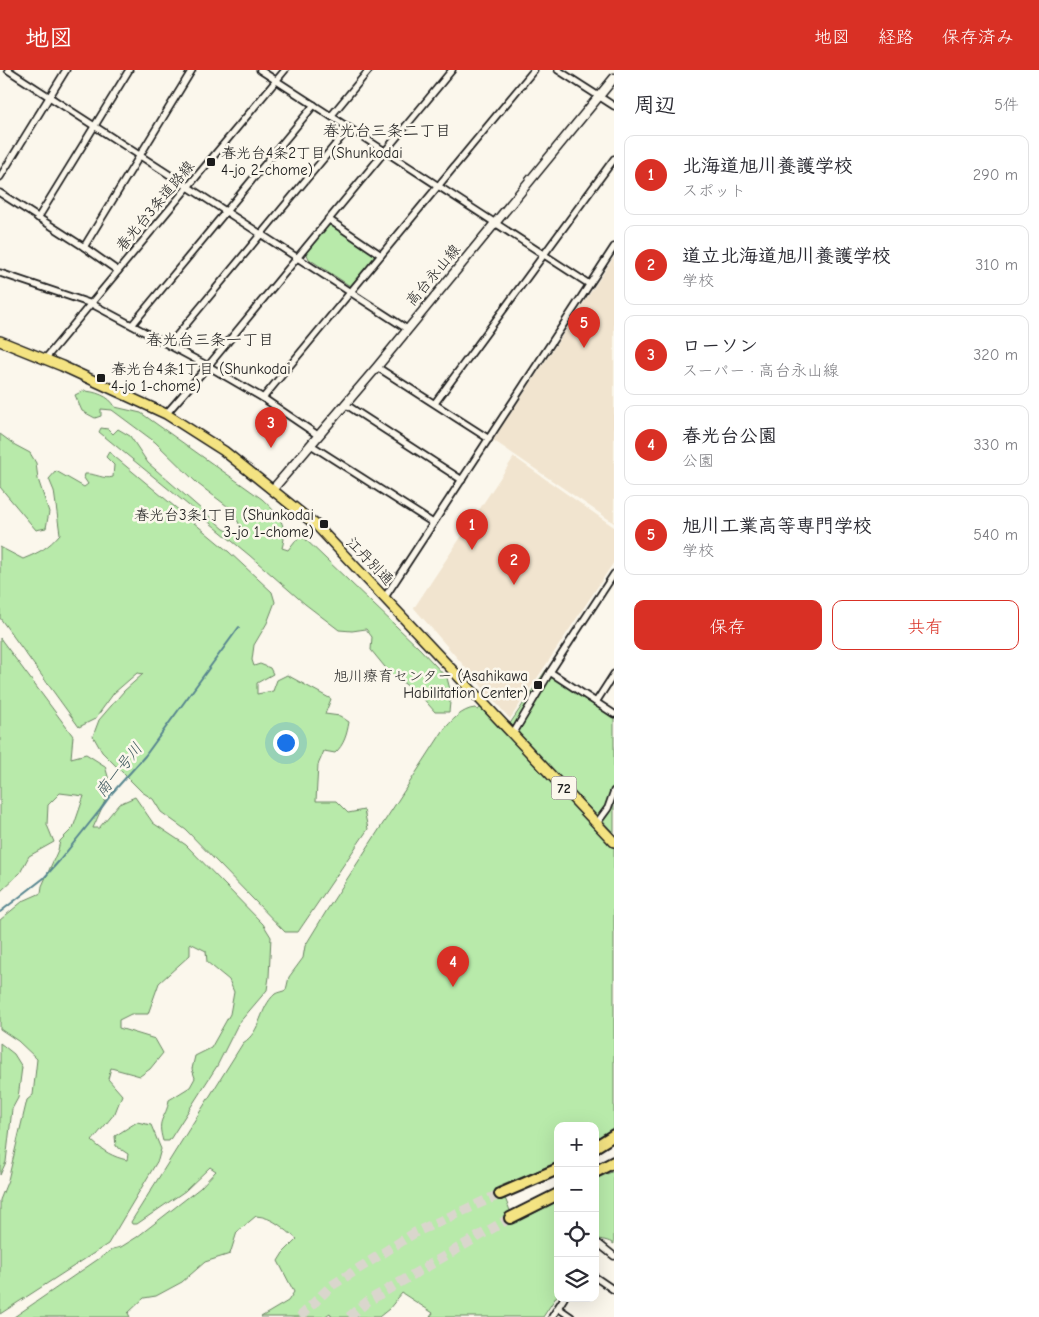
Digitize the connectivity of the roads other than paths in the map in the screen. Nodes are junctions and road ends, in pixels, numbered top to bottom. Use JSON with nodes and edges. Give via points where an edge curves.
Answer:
{"nodes":[{"id":1,"x":8,"y":70,"type":"edge"},
{"id":2,"x":66,"y":70,"type":"edge"},
{"id":3,"x":129,"y":70,"type":"edge"},
{"id":4,"x":192,"y":70,"type":"edge"},
{"id":5,"x":260,"y":70,"type":"edge"},
{"id":6,"x":285,"y":70,"type":"edge"},
{"id":7,"x":369,"y":70,"type":"edge"},
{"id":8,"x":452,"y":70,"type":"edge"},
{"id":9,"x":534,"y":70,"type":"edge"},
{"id":10,"x":558,"y":70,"type":"edge"},
{"id":11,"x":614,"y":78,"type":"edge"},
{"id":12,"x":276,"y":81,"type":"junction"},
{"id":13,"x":599,"y":96,"type":"junction"},
{"id":14,"x":50,"y":97,"type":"junction"},
{"id":15,"x":314,"y":105,"type":"junction"},
{"id":16,"x":614,"y":106,"type":"edge"},
{"id":17,"x":331,"y":116,"type":"junction"},
{"id":18,"x":94,"y":127,"type":"junction"},
{"id":19,"x":349,"y":128,"type":"junction"},
{"id":20,"x":385,"y":151,"type":"junction"},
{"id":21,"x":139,"y":156,"type":"junction"},
{"id":22,"x":614,"y":159,"type":"edge"},
{"id":23,"x":0,"y":177,"type":"edge"},
{"id":24,"x":188,"y":186,"type":"junction"},
{"id":25,"x":438,"y":186,"type":"junction"},
{"id":26,"x":0,"y":193,"type":"edge"},
{"id":27,"x":226,"y":212,"type":"junction"},
{"id":28,"x":38,"y":218,"type":"junction"},
{"id":29,"x":328,"y":219,"type":"junction"},
{"id":30,"x":495,"y":223,"type":"junction"},
{"id":31,"x":261,"y":234,"type":"junction"},
{"id":32,"x":84,"y":246,"type":"junction"},
{"id":33,"x":614,"y":247,"type":"edge"},
{"id":34,"x":381,"y":255,"type":"junction"},
{"id":35,"x":544,"y":255,"type":"junction"},
{"id":36,"x":297,"y":257,"type":"junction"},
{"id":37,"x":118,"y":271,"type":"junction"},
{"id":38,"x":0,"y":273,"type":"edge"},
{"id":39,"x":589,"y":284,"type":"junction"},
{"id":40,"x":350,"y":292,"type":"junction"},
{"id":41,"x":92,"y":304,"type":"junction"},
{"id":42,"x":132,"y":325,"type":"junction"},
{"id":43,"x":407,"y":329,"type":"junction"},
{"id":44,"x":0,"y":341,"type":"edge"},
{"id":45,"x":169,"y":345,"type":"junction"},
{"id":46,"x":45,"y":359,"type":"junction"},
{"id":47,"x":208,"y":366,"type":"junction"},
{"id":48,"x":376,"y":366,"type":"junction"},
{"id":49,"x":263,"y":398,"type":"junction"},
{"id":50,"x":435,"y":403,"type":"junction"},
{"id":51,"x":345,"y":404,"type":"junction"},
{"id":52,"x":166,"y":414,"type":"junction"},
{"id":53,"x":319,"y":436,"type":"junction"},
{"id":54,"x":488,"y":439,"type":"junction"},
{"id":55,"x":311,"y":445,"type":"junction"},
{"id":56,"x":462,"y":480,"type":"junction"},
{"id":57,"x":273,"y":489,"type":"junction"},
{"id":58,"x":433,"y":523,"type":"junction"},
{"id":59,"x":614,"y":574,"type":"edge"},
{"id":60,"x":385,"y":598,"type":"junction"},
{"id":61,"x":550,"y":672,"type":"junction"},
{"id":62,"x":614,"y":674,"type":"edge"},
{"id":63,"x":596,"y":702,"type":"junction"},
{"id":64,"x":614,"y":714,"type":"edge"},
{"id":65,"x":514,"y":734,"type":"junction"},
{"id":66,"x":614,"y":791,"type":"edge"},
{"id":67,"x":597,"y":823,"type":"junction"},
{"id":68,"x":614,"y":842,"type":"edge"},
{"id":69,"x":614,"y":1135,"type":"edge"},
{"id":70,"x":599,"y":1144,"type":"edge"},
{"id":71,"x":614,"y":1144,"type":"edge"},
{"id":72,"x":599,"y":1150,"type":"edge"},
{"id":73,"x":611,"y":1164,"type":"edge"},
{"id":74,"x":554,"y":1170,"type":"edge"},
{"id":75,"x":599,"y":1170,"type":"edge"},
{"id":76,"x":500,"y":1194,"type":"tunnel mouth"},
{"id":77,"x":554,"y":1196,"type":"edge"},
{"id":78,"x":510,"y":1218,"type":"tunnel mouth"},
{"id":79,"x":599,"y":1248,"type":"edge"},
{"id":80,"x":614,"y":1256,"type":"edge"},
{"id":81,"x":599,"y":1280,"type":"edge"},
{"id":82,"x":614,"y":1290,"type":"edge"},
{"id":83,"x":562,"y":1302,"type":"edge"},
{"id":84,"x":558,"y":1308,"type":"junction"},
{"id":85,"x":552,"y":1317,"type":"edge"},
{"id":86,"x":571,"y":1317,"type":"edge"}],
"edges":[{"from":1,"to":14,"type":"street"},
{"from":2,"to":14,"type":"street"},
{"from":3,"to":18,"type":"street"},
{"from":4,"to":21,"type":"street"},
{"from":5,"to":12,"type":"street"},
{"from":6,"to":12,"type":"street","name":"春光台3条道路線"},
{"from":7,"to":17,"type":"street"},
{"from":8,"to":20,"type":"street"},
{"from":9,"to":25,"type":"street"},
{"from":10,"to":13,"type":"street"},
{"from":11,"to":13,"type":"street","name":"高台永山線"},
{"from":12,"to":15,"type":"street"},
{"from":12,"to":24,"type":"street","name":"春光台3条道路線"},
{"from":13,"to":16,"type":"street"},
{"from":13,"to":30,"type":"street","name":"高台永山線"},
{"from":14,"to":18,"type":"street"},
{"from":14,"to":23,"type":"street"},
{"from":15,"to":17,"type":"street"},
{"from":15,"to":27,"type":"street"},
{"from":17,"to":19,"type":"street"},
{"from":18,"to":21,"type":"street"},
{"from":18,"to":28,"type":"street"},
{"from":19,"to":20,"type":"street"},
{"from":19,"to":31,"type":"street"},
{"from":20,"to":25,"type":"street"},
{"from":20,"to":29,"type":"street"},
{"from":21,"to":24,"type":"street"},
{"from":21,"to":32,"type":"street"},
{"from":22,"to":35,"type":"street"},
{"from":24,"to":27,"type":"street"},
{"from":24,"to":37,"type":"street","name":"春光台3条道路線"},
{"from":25,"to":30,"type":"street"},
{"from":25,"to":34,"type":"street"},
{"from":26,"to":28,"type":"street"},
{"from":27,"to":31,"type":"street"},
{"from":27,"to":42,"type":"street"},
{"from":28,"to":32,"type":"street"},
{"from":29,"to":34,"type":"street"},
{"from":29,"to":36,"type":"street"},
{"from":30,"to":35,"type":"street"},
{"from":30,"to":43,"type":"street","name":"高台永山線"},
{"from":31,"to":36,"type":"street"},
{"from":31,"to":45,"type":"street"},
{"from":32,"to":37,"type":"street"},
{"from":33,"to":39,"type":"street"},
{"from":34,"to":40,"type":"street"},
{"from":35,"to":39,"type":"street"},
{"from":35,"to":50,"type":"street"},
{"from":36,"to":40,"type":"street"},
{"from":36,"to":47,"type":"street"},
{"from":37,"to":41,"type":"street","name":"春光台3条道路線"},
{"from":38,"to":41,"type":"street"},
{"from":39,"to":54,"type":"street"},
{"from":40,"to":43,"type":"street"},
{"from":40,"to":49,"type":"street"},
{"from":41,"to":42,"type":"street"},
{"from":41,"to":46,"type":"street","name":"春光台3条道路線"},
{"from":42,"to":45,"type":"street"},
{"from":43,"to":48,"type":"street","name":"高台永山線"},
{"from":44,"to":46,"type":"main road","name":"江丹別通","number":"72"},
{"from":45,"to":47,"type":"street"},
{"from":46,"to":52,"type":"main road","name":"江丹別通","number":"72"},
{"from":47,"to":49,"type":"street"},
{"from":47,"to":52,"type":"street"},
{"from":48,"to":50,"type":"street"},
{"from":48,"to":51,"type":"street","name":"高台永山線"},
{"from":49,"to":53,"type":"street"},
{"from":50,"to":54,"type":"street"},
{"from":51,"to":53,"type":"street","name":"高台永山線"},
{"from":51,"to":56,"type":"street"},
{"from":52,"to":57,"type":"main road","name":"江丹別通","number":"72","via":[[224,451]]},
{"from":53,"to":55,"type":"street","name":"高台永山線"},
{"from":54,"to":56,"type":"street"},
{"from":55,"to":57,"type":"street","name":"高台永山線"},
{"from":55,"to":58,"type":"street"},
{"from":56,"to":58,"type":"street"},
{"from":57,"to":60,"type":"main road","name":"江丹別通","number":"72","via":[[316,525]]},
{"from":58,"to":60,"type":"street"},
{"from":59,"to":61,"type":"street"},
{"from":60,"to":65,"type":"main road","name":"江丹別通","number":"72"},
{"from":61,"to":63,"type":"street"},
{"from":61,"to":65,"type":"street"},
{"from":62,"to":63,"type":"street"},
{"from":63,"to":64,"type":"street"},
{"from":65,"to":67,"type":"main road","name":"江丹別通","number":"72"},
{"from":66,"to":67,"type":"street","via":[[608,808]]},
{"from":67,"to":68,"type":"main road","name":"江丹別通","number":"72"},
{"from":69,"to":70,"type":"highway"},
{"from":71,"to":72,"type":"highway"},
{"from":73,"to":75,"type":"highway"},
{"from":74,"to":76,"type":"highway"},
{"from":77,"to":78,"type":"highway"},
{"from":79,"to":80,"type":"street"},
{"from":81,"to":82,"type":"street"},
{"from":83,"to":84,"type":"street"},
{"from":84,"to":85,"type":"street"},
{"from":84,"to":86,"type":"street"}]}
